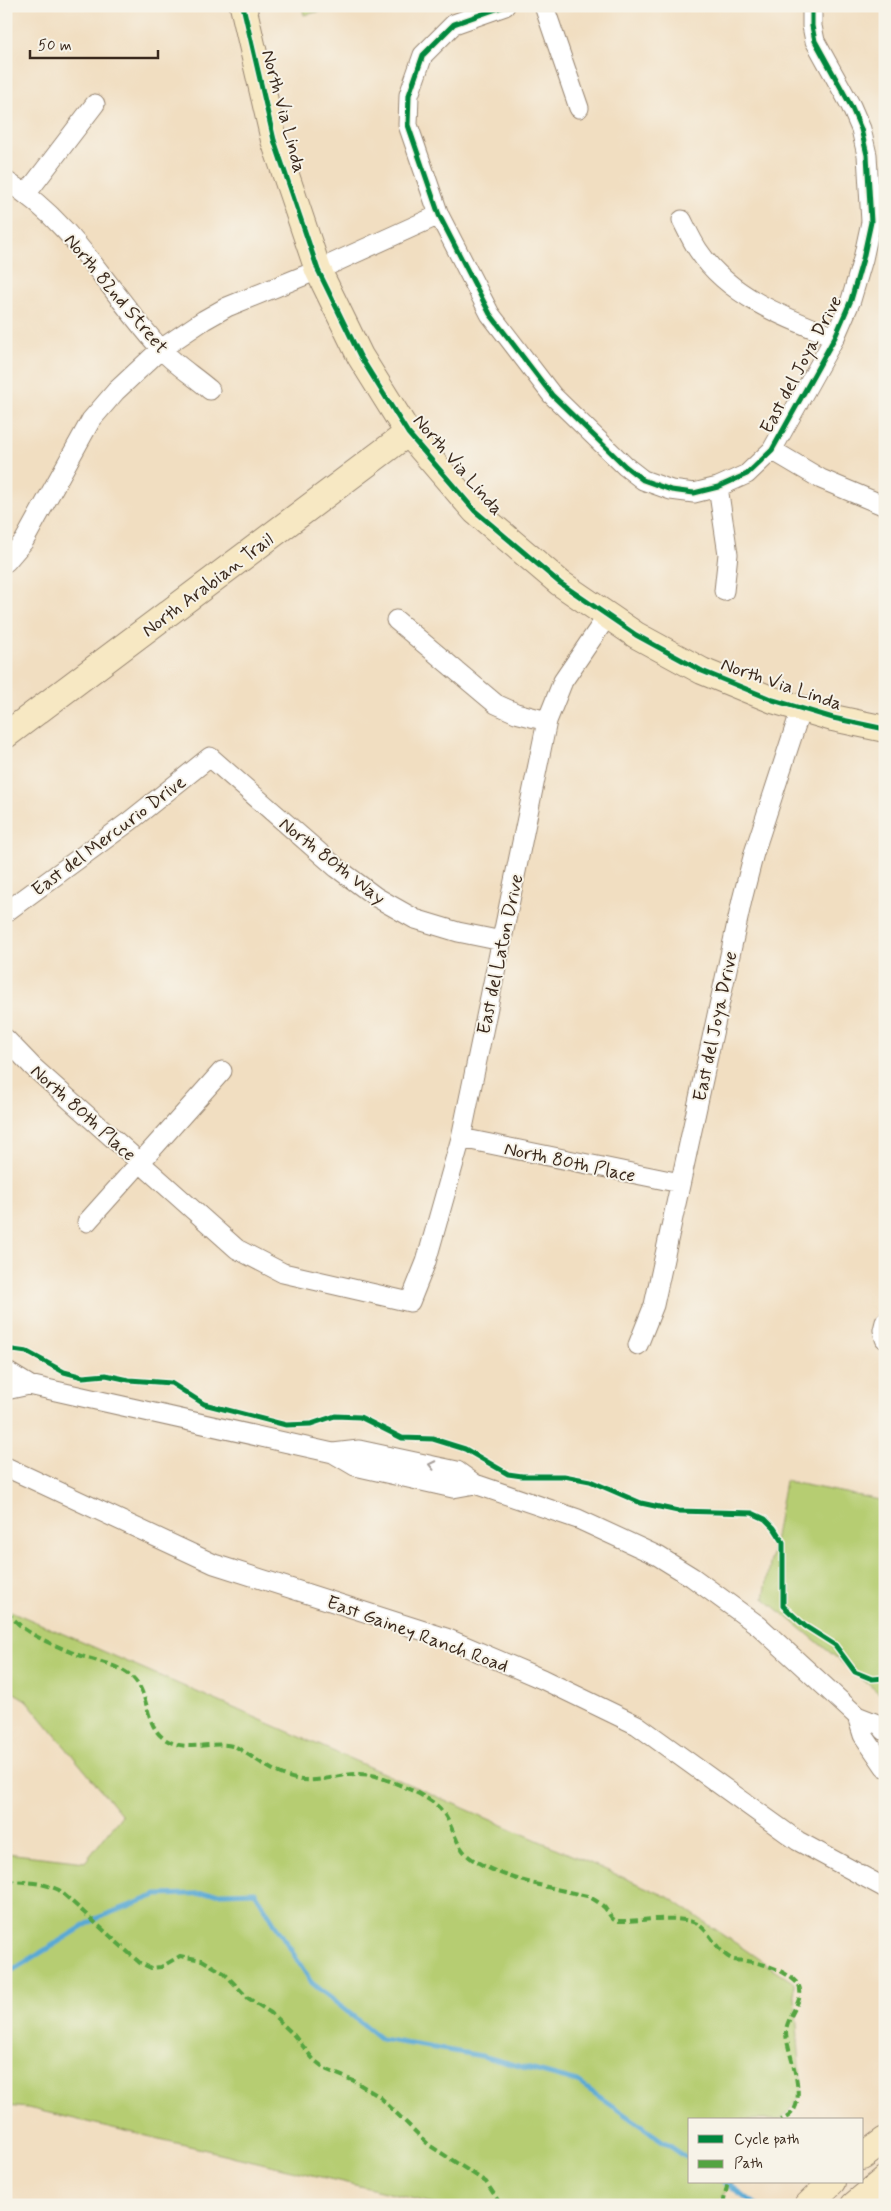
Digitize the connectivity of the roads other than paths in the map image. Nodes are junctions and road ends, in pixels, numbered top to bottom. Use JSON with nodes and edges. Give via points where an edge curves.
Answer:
{"nodes":[{"id":1,"x":243,"y":6,"type":"edge"},
{"id":2,"x":505,"y":6,"type":"edge"},
{"id":3,"x":544,"y":6,"type":"edge"},
{"id":4,"x":812,"y":6,"type":"edge"},
{"id":5,"x":95,"y":104,"type":"dead end"},
{"id":6,"x":579,"y":108,"type":"dead end"},
{"id":7,"x":6,"y":181,"type":"edge"},
{"id":8,"x":26,"y":193,"type":"junction"},
{"id":9,"x":439,"y":215,"type":"junction"},
{"id":10,"x":682,"y":220,"type":"dead end"},
{"id":11,"x":318,"y":270,"type":"junction"},
{"id":12,"x":835,"y":337,"type":"junction"},
{"id":13,"x":161,"y":349,"type":"junction"},
{"id":14,"x":210,"y":390,"type":"dead end"},
{"id":15,"x":408,"y":433,"type":"junction"},
{"id":16,"x":772,"y":450,"type":"junction"},
{"id":17,"x":718,"y":487,"type":"junction"},
{"id":18,"x":885,"y":506,"type":"edge"},
{"id":19,"x":6,"y":562,"type":"edge"},
{"id":20,"x":724,"y":591,"type":"dead end"},
{"id":21,"x":608,"y":615,"type":"junction"},
{"id":22,"x":396,"y":620,"type":"dead end"},
{"id":23,"x":801,"y":708,"type":"junction"},
{"id":24,"x":547,"y":721,"type":"junction"},
{"id":25,"x":885,"y":729,"type":"edge"},
{"id":26,"x":6,"y":735,"type":"edge"},
{"id":27,"x":210,"y":757,"type":"joint"},
{"id":28,"x":6,"y":912,"type":"edge"},
{"id":29,"x":502,"y":941,"type":"junction"},
{"id":30,"x":6,"y":1038,"type":"edge"},
{"id":31,"x":222,"y":1071,"type":"dead end"},
{"id":32,"x":461,"y":1138,"type":"junction"},
{"id":33,"x":141,"y":1164,"type":"junction"},
{"id":34,"x":680,"y":1183,"type":"junction"},
{"id":35,"x":87,"y":1222,"type":"dead end"},
{"id":36,"x":410,"y":1302,"type":"joint"},
{"id":37,"x":885,"y":1322,"type":"edge"},
{"id":38,"x":885,"y":1339,"type":"edge"},
{"id":39,"x":638,"y":1345,"type":"dead end"},
{"id":40,"x":6,"y":1371,"type":"edge"},
{"id":41,"x":29,"y":1385,"type":"junction"},
{"id":42,"x":6,"y":1390,"type":"edge"},
{"id":43,"x":6,"y":1467,"type":"edge"},
{"id":44,"x":858,"y":1716,"type":"junction"},
{"id":45,"x":885,"y":1731,"type":"edge"},
{"id":46,"x":885,"y":1767,"type":"edge"},
{"id":47,"x":885,"y":1888,"type":"edge"},
{"id":48,"x":885,"y":2140,"type":"edge"},
{"id":49,"x":864,"y":2156,"type":"edge"},
{"id":50,"x":885,"y":2179,"type":"edge"},
{"id":51,"x":830,"y":2184,"type":"edge"},
{"id":52,"x":808,"y":2205,"type":"edge"},
{"id":53,"x":854,"y":2205,"type":"edge"}],
"edges":[{"from":1,"to":11,"type":"street","name":"North Via Linda","via":[[274,140]]},
{"from":2,"to":9,"type":"street","via":[[454,24],[423,55],[409,95],[408,125]]},
{"from":3,"to":6,"type":"street"},
{"from":4,"to":12,"type":"street","name":"East del Joya Drive","via":[[815,41],[861,129],[870,182],[871,222],[863,258],[851,300]]},
{"from":5,"to":8,"type":"street"},
{"from":7,"to":8,"type":"street","name":"North 82nd Street"},
{"from":8,"to":13,"type":"street","name":"North 82nd Street","via":[[88,258]]},
{"from":9,"to":11,"type":"street"},
{"from":9,"to":17,"type":"street","via":[[490,314],[552,395],[598,440],[643,480],[671,490],[694,493]]},
{"from":10,"to":12,"type":"street","via":[[699,252],[728,284],[781,316]]},
{"from":11,"to":13,"type":"street","via":[[227,307]]},
{"from":11,"to":15,"type":"street","name":"North Via Linda","via":[[360,356]]},
{"from":12,"to":16,"type":"street","name":"East del Joya Drive"},
{"from":13,"to":14,"type":"street","name":"North 82nd Street"},
{"from":13,"to":19,"type":"street","via":[[116,391],[91,420],[35,524]]},
{"from":15,"to":21,"type":"street","name":"North Via Linda","via":[[475,511],[560,583]]},
{"from":15,"to":26,"type":"street","name":"North Arabian Trail"},
{"from":16,"to":17,"type":"street","via":[[747,474]]},
{"from":16,"to":18,"type":"street","via":[[821,479]]},
{"from":17,"to":20,"type":"street","via":[[728,554]]},
{"from":21,"to":23,"type":"street","name":"North Via Linda","via":[[636,635],[702,671]]},
{"from":21,"to":24,"type":"street","name":"East del Laton Drive","via":[[563,682]]},
{"from":22,"to":24,"type":"street","via":[[496,704]]},
{"from":23,"to":25,"type":"street","name":"North Via Linda"},
{"from":23,"to":34,"type":"street","name":"East del Joya Drive","via":[[742,900]]},
{"from":24,"to":29,"type":"street","name":"East del Laton Drive"},
{"from":27,"to":28,"type":"street","name":"East del Mercurio Drive","via":[[130,821]]},
{"from":27,"to":29,"type":"street","name":"North 80th Way","via":[[336,868],[376,897],[415,919]]},
{"from":29,"to":32,"type":"street","name":"East del Laton Drive"},
{"from":30,"to":33,"type":"street","name":"North 80th Place","via":[[33,1067]]},
{"from":31,"to":33,"type":"street","name":"North 80th Place"},
{"from":32,"to":34,"type":"street","name":"North 80th Place"},
{"from":32,"to":36,"type":"street","name":"East del Laton Drive","via":[[426,1262]]},
{"from":33,"to":35,"type":"street","name":"North 80th Place"},
{"from":33,"to":36,"type":"street","name":"North 80th Place","via":[[237,1249],[257,1262],[283,1274]]},
{"from":34,"to":39,"type":"street","name":"East del Joya Drive","via":[[654,1304]]},
{"from":37,"to":38,"type":"street"},
{"from":40,"to":41,"type":"street"},
{"from":41,"to":42,"type":"street"},
{"from":41,"to":44,"type":"street","via":[[333,1453],[359,1450],[457,1470],[476,1484],[571,1516],[658,1556],[759,1626]]},
{"from":43,"to":47,"type":"street","name":"East Gainey Ranch Road","via":[[214,1564],[446,1638],[542,1679],[637,1725],[798,1842]]},
{"from":44,"to":45,"type":"street","via":[[880,1725]]},
{"from":44,"to":46,"type":"street","via":[[863,1735]]},
{"from":48,"to":49,"type":"street"},
{"from":50,"to":53,"type":"street"},
{"from":51,"to":52,"type":"street"}]}
